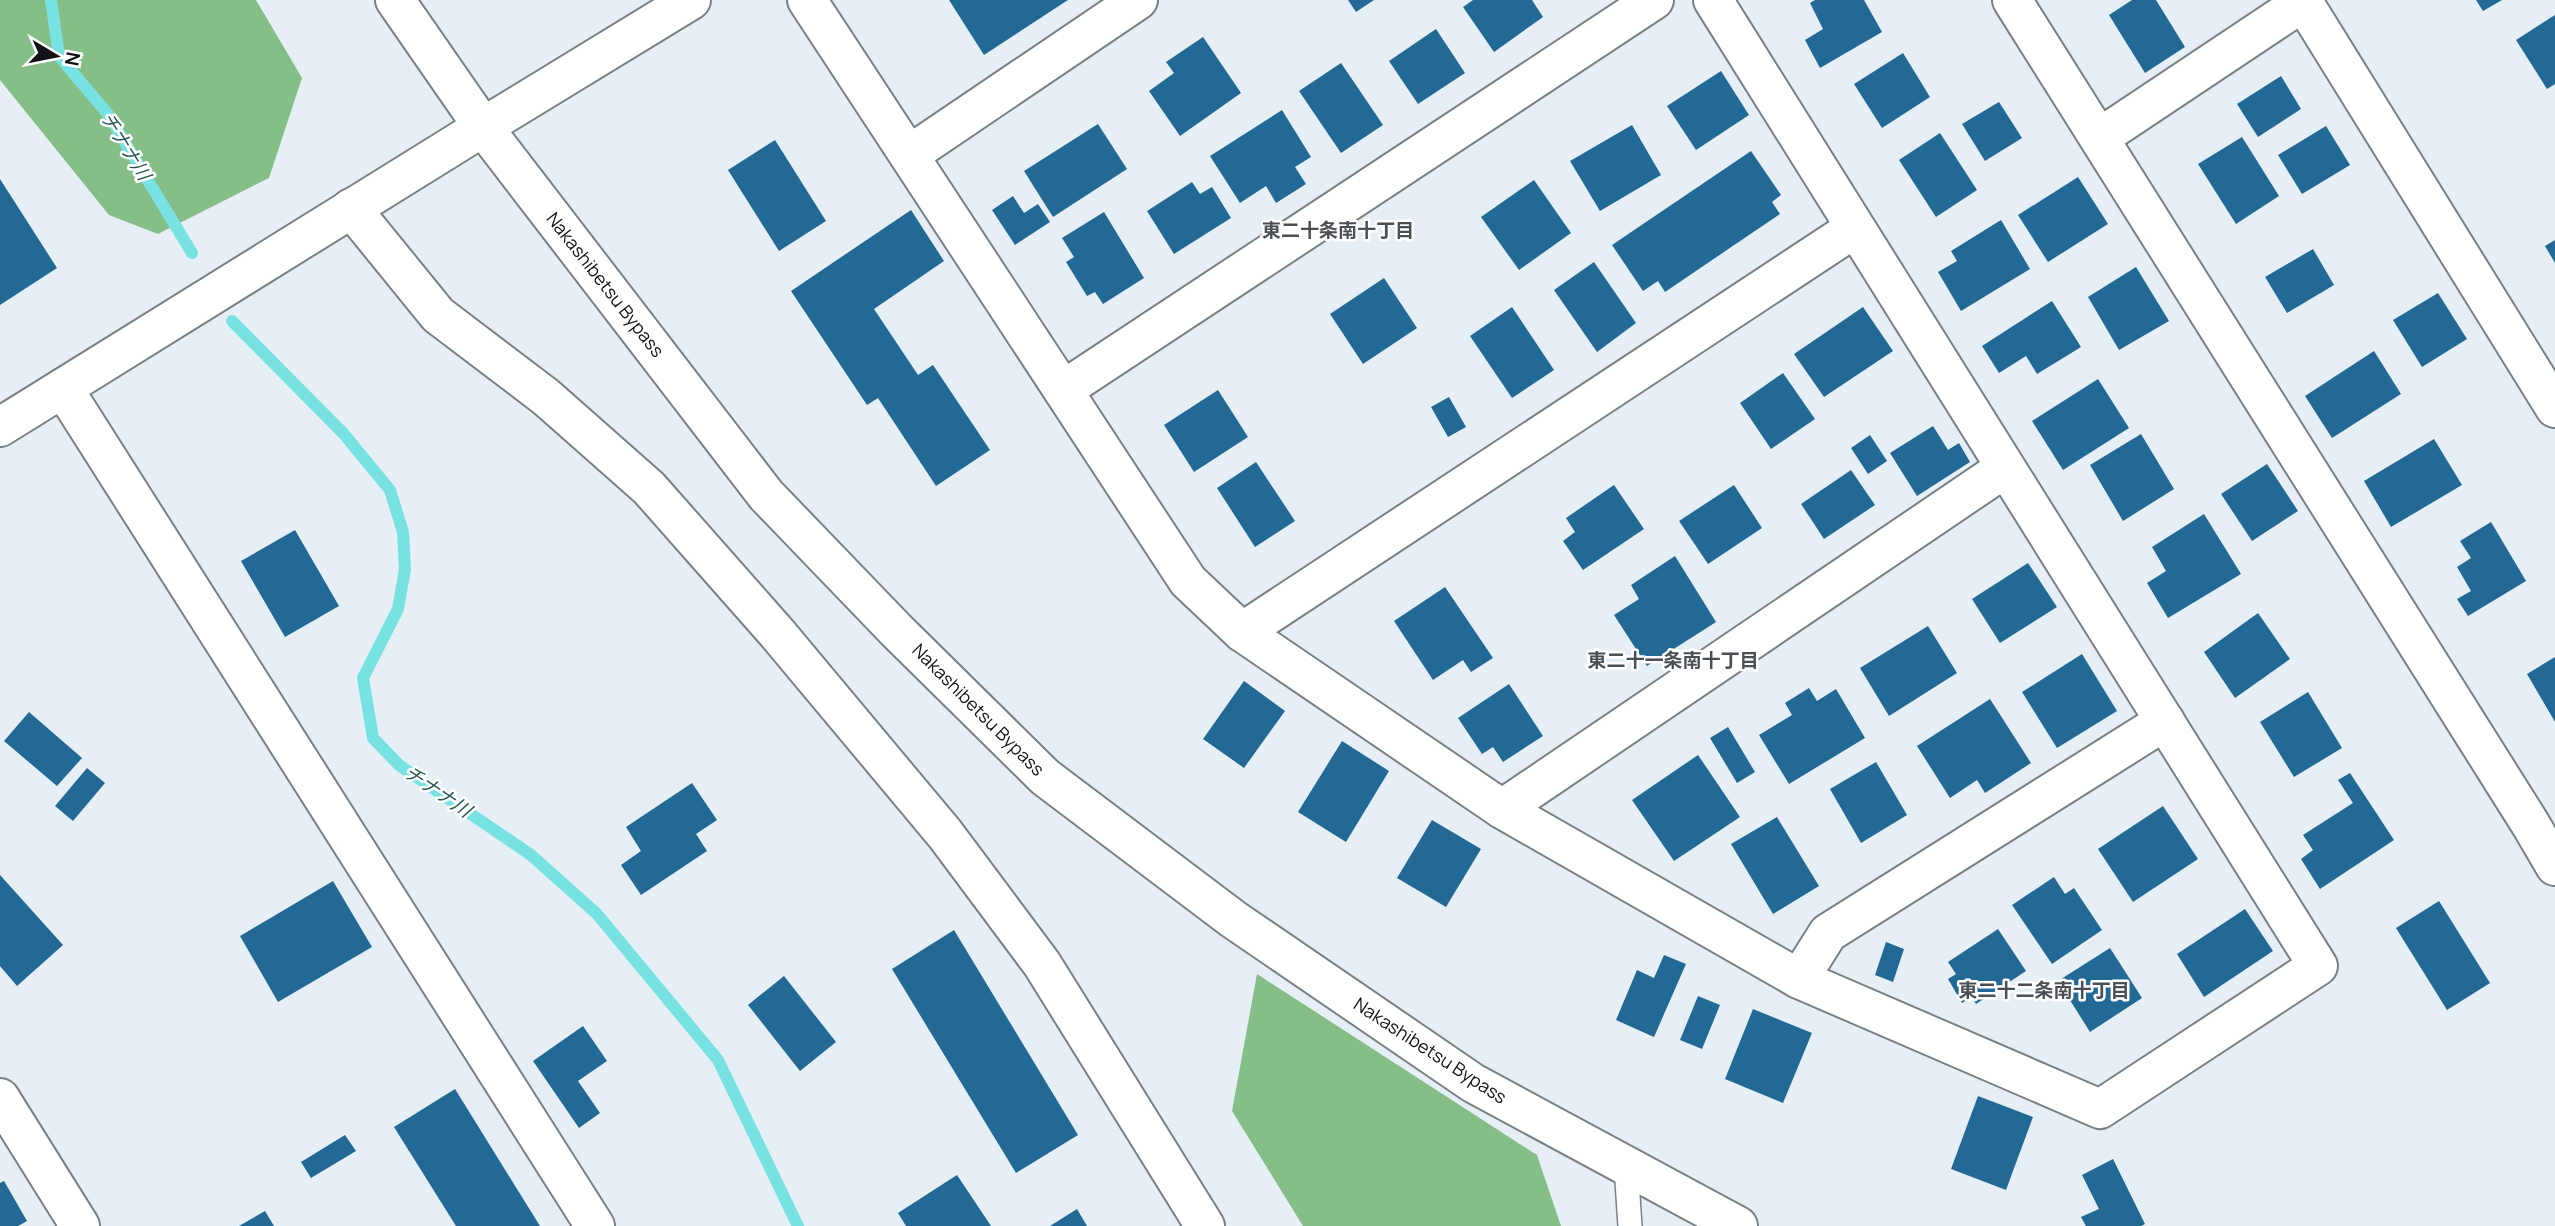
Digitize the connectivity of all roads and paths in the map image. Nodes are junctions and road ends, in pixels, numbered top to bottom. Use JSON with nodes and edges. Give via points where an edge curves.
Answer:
{"nodes":[{"id":1,"x":395,"y":0,"type":"edge"},
{"id":2,"x":691,"y":0,"type":"edge"},
{"id":3,"x":807,"y":0,"type":"edge"},
{"id":4,"x":1138,"y":0,"type":"edge"},
{"id":5,"x":1654,"y":0,"type":"edge"},
{"id":6,"x":1713,"y":0,"type":"edge"},
{"id":7,"x":2012,"y":0,"type":"edge"},
{"id":8,"x":2303,"y":1,"type":"edge"},
{"id":9,"x":483,"y":127,"type":"junction"},
{"id":10,"x":2099,"y":138,"type":"junction"},
{"id":11,"x":909,"y":155,"type":"junction"},
{"id":12,"x":351,"y":208,"type":"junction"},
{"id":13,"x":1855,"y":228,"type":"junction"},
{"id":14,"x":63,"y":388,"type":"junction"},
{"id":15,"x":1063,"y":390,"type":"junction"},
{"id":16,"x":2555,"y":408,"type":"edge"},
{"id":17,"x":0,"y":427,"type":"edge"},
{"id":18,"x":2005,"y":468,"type":"junction"},
{"id":19,"x":1242,"y":632,"type":"junction"},
{"id":20,"x":2165,"y":722,"type":"junction"},
{"id":21,"x":1502,"y":809,"type":"junction"},
{"id":22,"x":2543,"y":818,"type":"edge"},
{"id":23,"x":2555,"y":866,"type":"edge"},
{"id":24,"x":1799,"y":979,"type":"junction"},
{"id":25,"x":0,"y":1098,"type":"edge"},
{"id":26,"x":1626,"y":1166,"type":"junction"},
{"id":27,"x":80,"y":1226,"type":"edge"},
{"id":28,"x":594,"y":1226,"type":"edge"},
{"id":29,"x":1205,"y":1226,"type":"edge"},
{"id":30,"x":1630,"y":1226,"type":"edge"},
{"id":31,"x":1738,"y":1226,"type":"edge"}],
"edges":[{"from":1,"to":9,"type":"main road","name":"Nakashibetsu Bypass"},
{"from":2,"to":9,"type":"main road"},
{"from":3,"to":11,"type":"main road"},
{"from":4,"to":11,"type":"main road"},
{"from":5,"to":15,"type":"main road"},
{"from":6,"to":13,"type":"main road"},
{"from":7,"to":10,"type":"main road"},
{"from":8,"to":10,"type":"main road"},
{"from":8,"to":16,"type":"main road"},
{"from":9,"to":12,"type":"main road"},
{"from":9,"to":26,"type":"main road","name":"Nakashibetsu Bypass","via":[[766,495],[1045,777],[1233,919],[1473,1083]]},
{"from":10,"to":22,"type":"main road"},
{"from":11,"to":15,"type":"main road"},
{"from":12,"to":14,"type":"main road"},
{"from":12,"to":29,"type":"main road","via":[[438,315],[546,397],[649,488],[946,834],[1042,964]]},
{"from":13,"to":18,"type":"main road"},
{"from":13,"to":19,"type":"main road"},
{"from":14,"to":17,"type":"main road"},
{"from":14,"to":28,"type":"main road"},
{"from":15,"to":19,"type":"main road","via":[[1188,581]]},
{"from":18,"to":20,"type":"main road"},
{"from":18,"to":21,"type":"main road"},
{"from":19,"to":21,"type":"main road"},
{"from":20,"to":24,"type":"main road","via":[[1828,933]]},
{"from":20,"to":24,"type":"main road","via":[[2318,966],[2100,1109]]},
{"from":21,"to":24,"type":"main road"},
{"from":22,"to":23,"type":"main road"},
{"from":25,"to":27,"type":"main road"},
{"from":26,"to":30,"type":"lane"},
{"from":26,"to":31,"type":"main road","name":"Nakashibetsu Bypass"}]}
